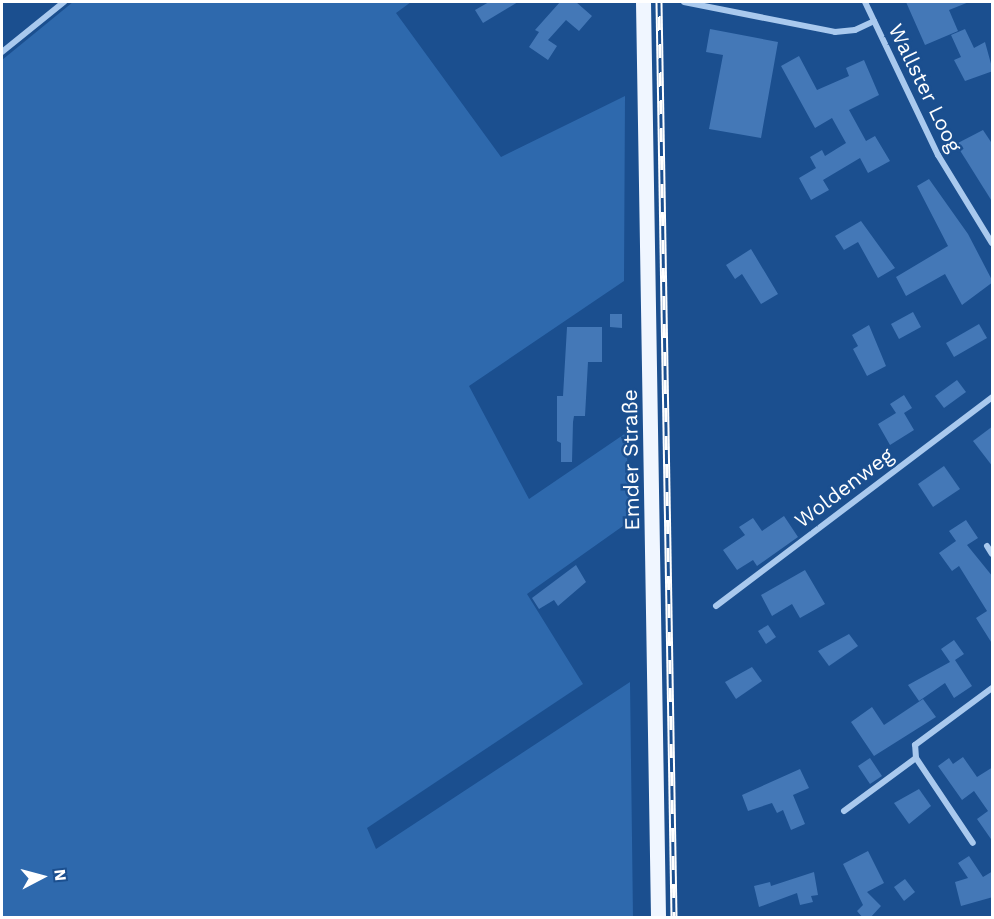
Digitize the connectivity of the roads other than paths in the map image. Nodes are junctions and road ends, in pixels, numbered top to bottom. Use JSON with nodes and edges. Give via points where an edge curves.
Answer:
{"nodes":[{"id":1,"x":64,"y":2,"type":"edge"},
{"id":2,"x":644,"y":2,"type":"edge"},
{"id":3,"x":684,"y":2,"type":"edge"},
{"id":4,"x":866,"y":2,"type":"edge"},
{"id":5,"x":874,"y":21,"type":"junction"},
{"id":6,"x":2,"y":52,"type":"edge"},
{"id":7,"x":993,"y":243,"type":"edge"},
{"id":8,"x":993,"y":397,"type":"edge"},
{"id":9,"x":987,"y":546,"type":"dead end"},
{"id":10,"x":993,"y":554,"type":"edge"},
{"id":11,"x":716,"y":606,"type":"dead end"},
{"id":12,"x":993,"y":688,"type":"edge"},
{"id":13,"x":916,"y":758,"type":"junction"},
{"id":14,"x":844,"y":811,"type":"dead end"},
{"id":15,"x":973,"y":843,"type":"dead end"},
{"id":16,"x":658,"y":918,"type":"edge"}],
"edges":[{"from":1,"to":6,"type":"street"},
{"from":2,"to":16,"type":"main road","name":"Emder Straße"},
{"from":3,"to":5,"type":"street","name":"Wallster Loog","via":[[835,32],[855,30]]},
{"from":4,"to":5,"type":"street"},
{"from":5,"to":7,"type":"street","name":"Wallster Loog","via":[[938,155]]},
{"from":8,"to":11,"type":"street","name":"Woldenweg"},
{"from":9,"to":10,"type":"street"},
{"from":12,"to":13,"type":"street","via":[[915,745]]},
{"from":13,"to":14,"type":"street"},
{"from":13,"to":15,"type":"street"}]}
